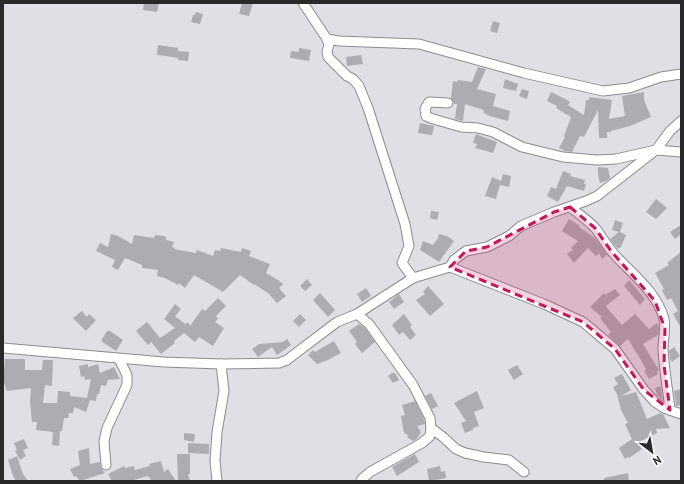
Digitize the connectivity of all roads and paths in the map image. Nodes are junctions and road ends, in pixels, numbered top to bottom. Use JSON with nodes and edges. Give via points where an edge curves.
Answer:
{"nodes":[{"id":1,"x":302,"y":3,"type":"edge"},
{"id":2,"x":327,"y":39,"type":"junction"},
{"id":3,"x":681,"y":74,"type":"edge"},
{"id":4,"x":448,"y":103,"type":"dead end"},
{"id":5,"x":681,"y":121,"type":"edge"},
{"id":6,"x":656,"y":150,"type":"junction"},
{"id":7,"x":681,"y":152,"type":"edge"},
{"id":8,"x":570,"y":207,"type":"junction"},
{"id":9,"x":450,"y":267,"type":"junction"},
{"id":10,"x":413,"y":278,"type":"junction"},
{"id":11,"x":357,"y":314,"type":"junction"},
{"id":12,"x":3,"y":348,"type":"edge"},
{"id":13,"x":119,"y":358,"type":"junction"},
{"id":14,"x":221,"y":364,"type":"junction"},
{"id":15,"x":670,"y":410,"type":"junction"},
{"id":16,"x":681,"y":414,"type":"edge"},
{"id":17,"x":431,"y":428,"type":"junction"},
{"id":18,"x":106,"y":465,"type":"dead end"},
{"id":19,"x":524,"y":472,"type":"dead end"},
{"id":20,"x":217,"y":481,"type":"edge"},
{"id":21,"x":361,"y":481,"type":"edge"}],
"edges":[{"from":1,"to":2,"type":"street"},
{"from":2,"to":3,"type":"street","via":[[339,42],[419,44],[603,91],[629,88],[661,77]]},
{"from":2,"to":10,"type":"street","via":[[328,57],[359,86],[368,108],[404,218],[409,246],[402,263]]},
{"from":4,"to":6,"type":"street","via":[[429,102],[425,109],[426,116],[461,127],[493,132],[522,147],[563,157],[616,159]]},
{"from":5,"to":6,"type":"street"},
{"from":6,"to":7,"type":"street"},
{"from":6,"to":8,"type":"street","via":[[597,196]]},
{"from":8,"to":9,"type":"street","via":[[521,226],[488,247],[466,251],[454,260]]},
{"from":8,"to":15,"type":"street","via":[[595,228],[611,251],[644,284],[664,318],[664,365]]},
{"from":9,"to":10,"type":"street"},
{"from":9,"to":15,"type":"street","via":[[583,322],[615,349],[655,402]]},
{"from":10,"to":11,"type":"street"},
{"from":11,"to":14,"type":"street","via":[[337,322],[287,360],[279,363]]},
{"from":11,"to":17,"type":"street","via":[[369,324],[413,385],[430,418]]},
{"from":12,"to":13,"type":"street"},
{"from":13,"to":14,"type":"street"},
{"from":13,"to":18,"type":"street","via":[[127,375],[127,385],[107,428],[104,440]]},
{"from":14,"to":20,"type":"street","via":[[224,391],[217,432]]},
{"from":15,"to":16,"type":"street"},
{"from":17,"to":19,"type":"street","via":[[456,449],[484,457],[509,460]]},
{"from":17,"to":21,"type":"street","via":[[430,436],[422,443],[370,472]]}]}
